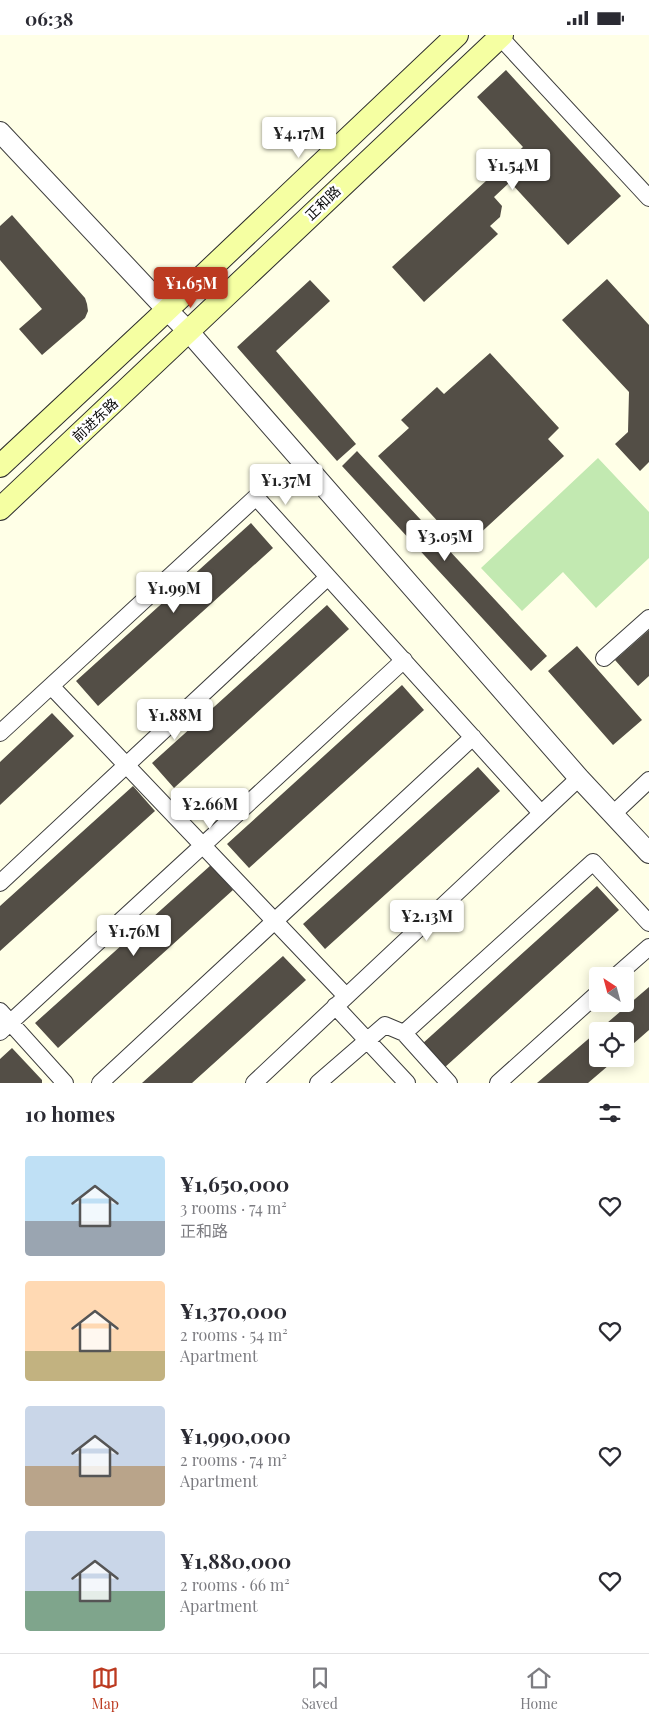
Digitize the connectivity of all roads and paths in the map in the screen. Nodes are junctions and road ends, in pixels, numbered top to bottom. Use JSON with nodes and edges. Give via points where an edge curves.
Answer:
{"nodes":[{"id":1,"x":457,"y":35,"type":"edge"},
{"id":2,"x":501,"y":36,"type":"edge"},
{"id":3,"x":0,"y":132,"type":"edge"},
{"id":4,"x":649,"y":198,"type":"edge"},
{"id":5,"x":167,"y":310,"type":"junction"},
{"id":6,"x":189,"y":332,"type":"junction"},
{"id":7,"x":0,"y":466,"type":"edge"},
{"id":8,"x":0,"y":509,"type":"edge"},
{"id":9,"x":328,"y":577,"type":"junction"},
{"id":10,"x":649,"y":618,"type":"edge"},
{"id":11,"x":604,"y":658,"type":"dead end"},
{"id":12,"x":404,"y":660,"type":"junction"},
{"id":13,"x":50,"y":685,"type":"junction"},
{"id":14,"x":0,"y":733,"type":"edge"},
{"id":15,"x":472,"y":737,"type":"junction"},
{"id":16,"x":126,"y":765,"type":"junction"},
{"id":17,"x":579,"y":778,"type":"junction"},
{"id":18,"x":649,"y":781,"type":"edge"},
{"id":19,"x":541,"y":813,"type":"junction"},
{"id":20,"x":613,"y":814,"type":"junction"},
{"id":21,"x":202,"y":845,"type":"junction"},
{"id":22,"x":649,"y":853,"type":"edge"},
{"id":23,"x":0,"y":883,"type":"edge"},
{"id":24,"x":274,"y":921,"type":"junction"},
{"id":25,"x":649,"y":923,"type":"edge"},
{"id":26,"x":649,"y":947,"type":"edge"},
{"id":27,"x":626,"y":967,"type":"edge"},
{"id":28,"x":341,"y":1001,"type":"junction"},
{"id":29,"x":589,"y":1001,"type":"edge"},
{"id":30,"x":3,"y":1022,"type":"edge"},
{"id":31,"x":404,"y":1033,"type":"junction"},
{"id":32,"x":367,"y":1039,"type":"junction"},
{"id":33,"x":65,"y":1083,"type":"edge"},
{"id":34,"x":100,"y":1083,"type":"edge"},
{"id":35,"x":254,"y":1083,"type":"edge"},
{"id":36,"x":318,"y":1083,"type":"edge"},
{"id":37,"x":407,"y":1083,"type":"edge"},
{"id":38,"x":449,"y":1083,"type":"edge"},
{"id":39,"x":498,"y":1083,"type":"edge"}],
"edges":[{"from":1,"to":5,"type":"main road"},
{"from":2,"to":4,"type":"street"},
{"from":2,"to":6,"type":"main road","name":"正和路"},
{"from":3,"to":5,"type":"street"},
{"from":5,"to":6,"type":"street"},
{"from":5,"to":7,"type":"main road"},
{"from":6,"to":8,"type":"main road","name":"前进东路"},
{"from":6,"to":17,"type":"street"},
{"from":9,"to":12,"type":"street"},
{"from":9,"to":13,"type":"street","via":[[256,497]]},
{"from":9,"to":16,"type":"street"},
{"from":10,"to":11,"type":"street"},
{"from":12,"to":15,"type":"street"},
{"from":12,"to":21,"type":"street"},
{"from":13,"to":14,"type":"street"},
{"from":13,"to":16,"type":"street"},
{"from":15,"to":19,"type":"street"},
{"from":15,"to":24,"type":"street"},
{"from":16,"to":21,"type":"street"},
{"from":16,"to":23,"type":"street"},
{"from":17,"to":19,"type":"street"},
{"from":17,"to":20,"type":"street"},
{"from":18,"to":20,"type":"street"},
{"from":19,"to":28,"type":"street"},
{"from":20,"to":22,"type":"street"},
{"from":21,"to":24,"type":"street"},
{"from":21,"to":30,"type":"street"},
{"from":24,"to":28,"type":"street"},
{"from":24,"to":34,"type":"street"},
{"from":25,"to":31,"type":"street","via":[[593,862]]},
{"from":26,"to":27,"type":"street"},
{"from":28,"to":32,"type":"street"},
{"from":28,"to":35,"type":"street"},
{"from":29,"to":39,"type":"street"},
{"from":30,"to":33,"type":"street"},
{"from":31,"to":32,"type":"street","via":[[385,1025]]},
{"from":31,"to":38,"type":"street"},
{"from":32,"to":36,"type":"street"},
{"from":32,"to":37,"type":"street"}]}
